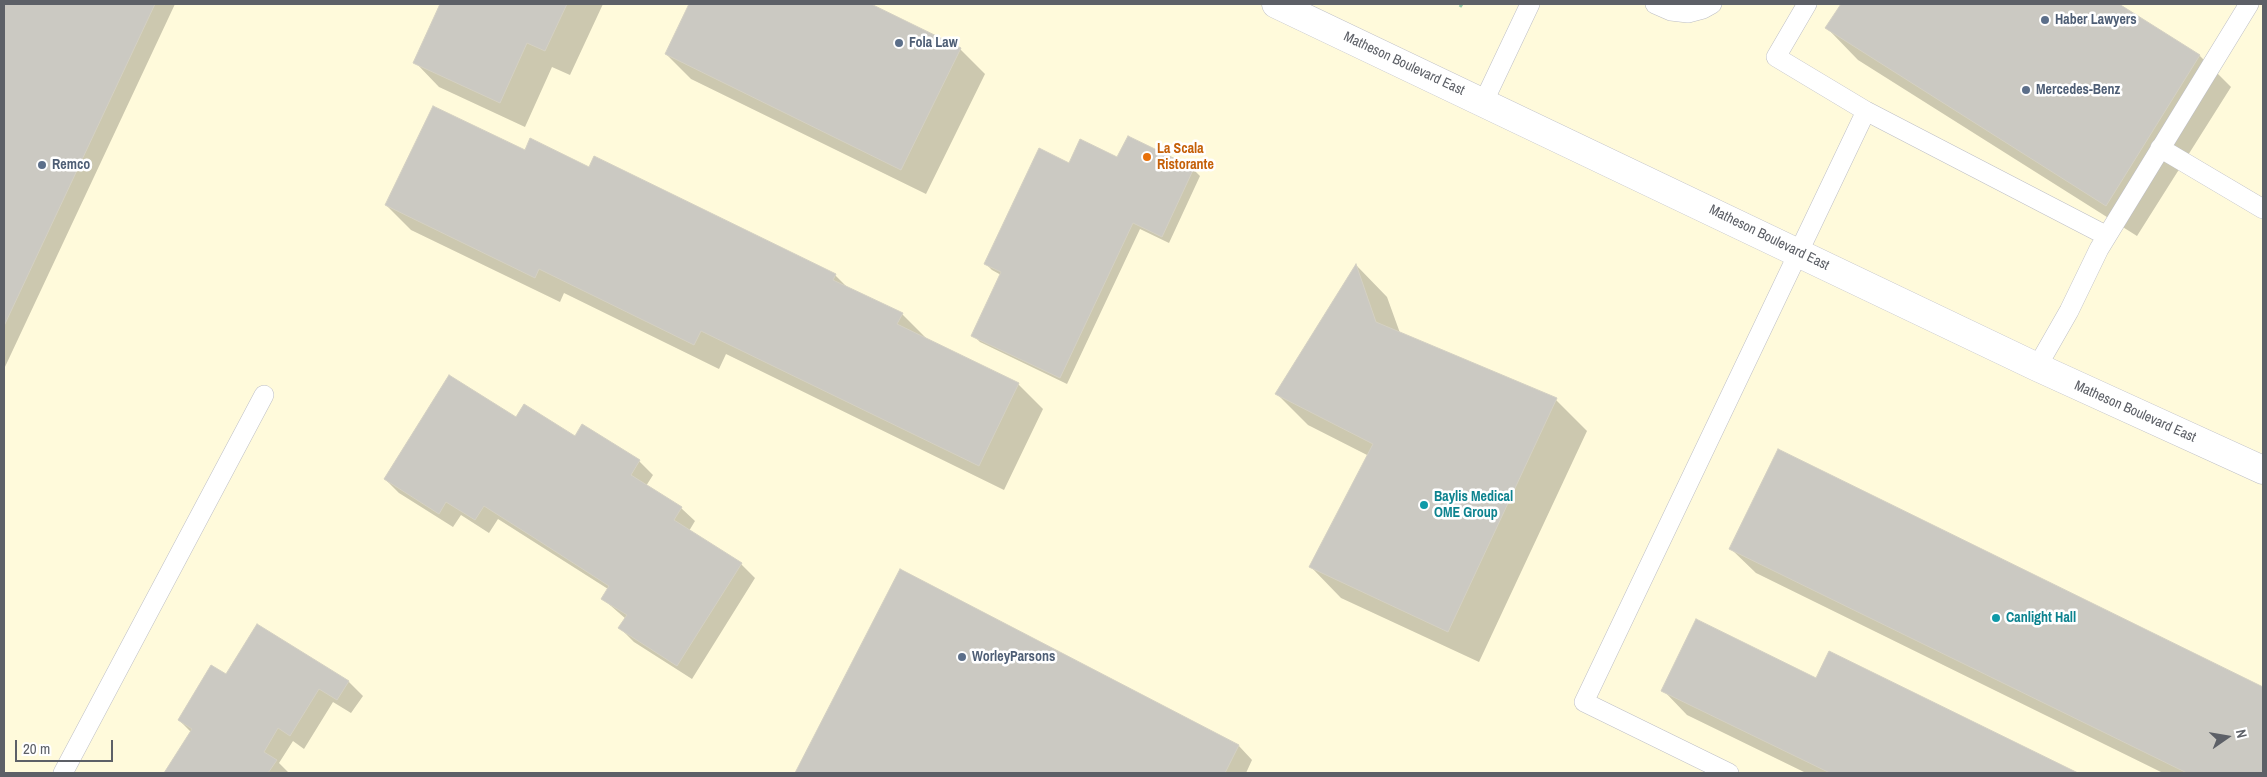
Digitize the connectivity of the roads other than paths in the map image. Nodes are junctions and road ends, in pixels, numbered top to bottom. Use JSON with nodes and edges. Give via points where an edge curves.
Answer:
{"nodes":[{"id":1,"x":1276,"y":4,"type":"edge"},
{"id":2,"x":1530,"y":4,"type":"edge"},
{"id":3,"x":1655,"y":4,"type":"edge"},
{"id":4,"x":1712,"y":4,"type":"edge"},
{"id":5,"x":1807,"y":4,"type":"edge"},
{"id":6,"x":2249,"y":4,"type":"edge"},
{"id":7,"x":1484,"y":101,"type":"junction"},
{"id":8,"x":1866,"y":111,"type":"junction"},
{"id":9,"x":2160,"y":148,"type":"junction"},
{"id":10,"x":2263,"y":209,"type":"edge"},
{"id":11,"x":2107,"y":236,"type":"junction"},
{"id":12,"x":1798,"y":252,"type":"junction"},
{"id":13,"x":2037,"y":367,"type":"junction"},
{"id":14,"x":264,"y":395,"type":"dead end"},
{"id":15,"x":2263,"y":470,"type":"edge"},
{"id":16,"x":63,"y":773,"type":"edge"},
{"id":17,"x":1729,"y":773,"type":"edge"}],
"edges":[{"from":1,"to":7,"type":"street","name":"Matheson Boulevard East"},
{"from":2,"to":7,"type":"lane"},
{"from":3,"to":4,"type":"lane","via":[[1671,11],[1688,13]]},
{"from":5,"to":8,"type":"lane","via":[[1776,57]]},
{"from":6,"to":9,"type":"lane"},
{"from":7,"to":12,"type":"street","name":"Matheson Boulevard East"},
{"from":8,"to":11,"type":"lane"},
{"from":8,"to":12,"type":"lane"},
{"from":9,"to":10,"type":"lane"},
{"from":9,"to":11,"type":"lane"},
{"from":11,"to":13,"type":"lane"},
{"from":12,"to":13,"type":"street","name":"Matheson Boulevard East"},
{"from":12,"to":17,"type":"lane","via":[[1584,702]]},
{"from":13,"to":15,"type":"street","name":"Matheson Boulevard East"},
{"from":14,"to":16,"type":"lane"}]}
